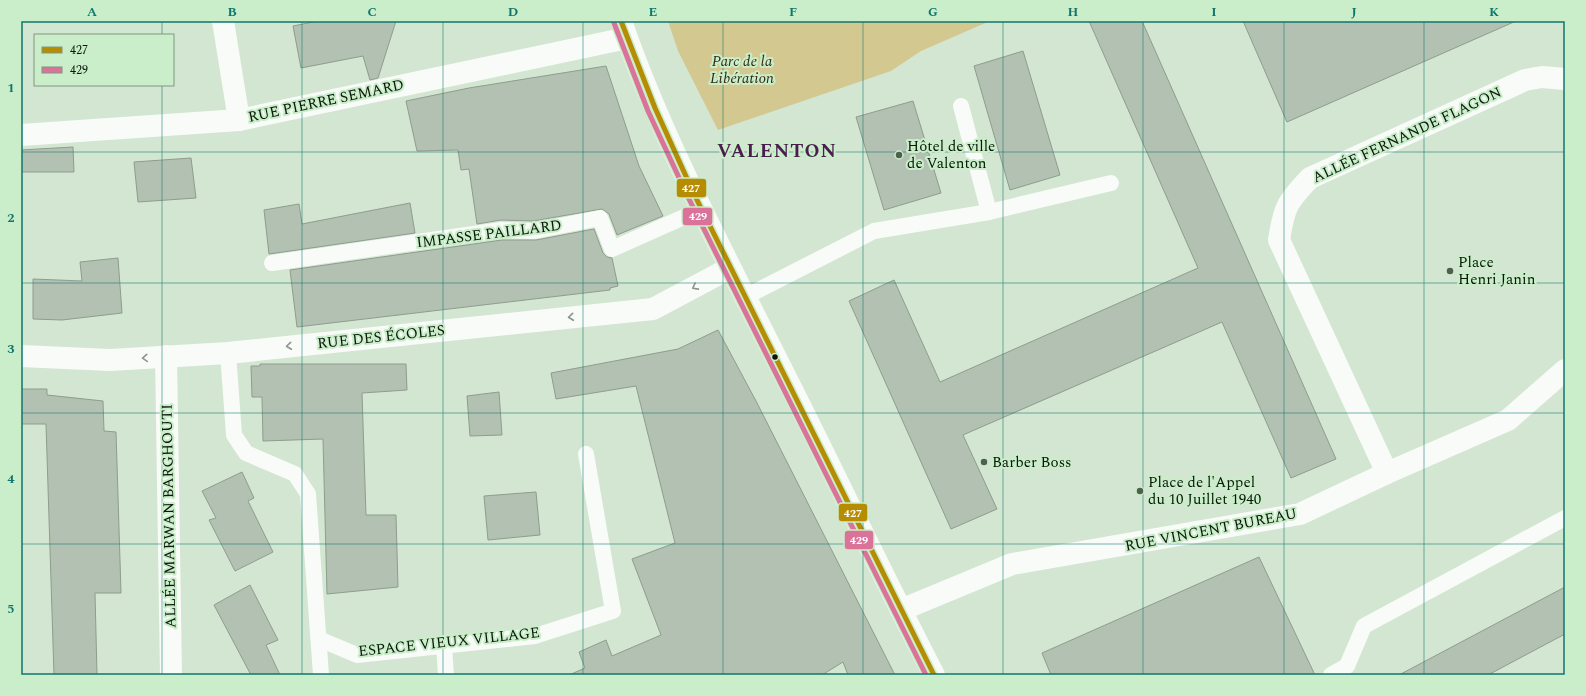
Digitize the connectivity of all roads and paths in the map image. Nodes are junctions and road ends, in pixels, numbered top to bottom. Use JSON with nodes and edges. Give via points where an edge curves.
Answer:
{"nodes":[{"id":1,"x":223,"y":21,"type":"edge"},
{"id":2,"x":624,"y":30,"type":"edge"},
{"id":3,"x":1565,"y":79,"type":"edge"},
{"id":4,"x":961,"y":106,"type":"dead end"},
{"id":5,"x":239,"y":120,"type":"junction"},
{"id":6,"x":21,"y":135,"type":"edge"},
{"id":7,"x":1111,"y":183,"type":"dead end"},
{"id":8,"x":702,"y":209,"type":"junction"},
{"id":9,"x":989,"y":212,"type":"junction"},
{"id":10,"x":272,"y":263,"type":"dead end"},
{"id":11,"x":730,"y":268,"type":"junction"},
{"id":12,"x":744,"y":297,"type":"junction"},
{"id":13,"x":228,"y":353,"type":"junction"},
{"id":14,"x":21,"y":356,"type":"edge"},
{"id":15,"x":166,"y":356,"type":"junction"},
{"id":16,"x":1565,"y":370,"type":"edge"},
{"id":17,"x":586,"y":454,"type":"dead end"},
{"id":18,"x":1387,"y":473,"type":"junction"},
{"id":19,"x":1565,"y":518,"type":"edge"},
{"id":20,"x":901,"y":610,"type":"junction"},
{"id":21,"x":319,"y":639,"type":"junction"},
{"id":22,"x":444,"y":646,"type":"junction"},
{"id":23,"x":172,"y":675,"type":"edge"},
{"id":24,"x":321,"y":675,"type":"edge"},
{"id":25,"x":446,"y":675,"type":"edge"},
{"id":26,"x":934,"y":675,"type":"edge"},
{"id":27,"x":1331,"y":675,"type":"edge"}],
"edges":[{"from":1,"to":5,"type":"street"},
{"from":2,"to":5,"type":"street","name":"RUE PIERRE SEMARD"},
{"from":2,"to":8,"type":"street","via":[[667,137]]},
{"from":3,"to":18,"type":"street","name":"ALLÉE FERNANDE FLAGON","via":[[1542,77],[1525,80],[1310,178],[1293,196],[1283,212],[1279,240]]},
{"from":4,"to":9,"type":"lane"},
{"from":5,"to":6,"type":"street","name":"RUE PIERRE SEMARD"},
{"from":7,"to":9,"type":"lane"},
{"from":8,"to":10,"type":"lane","name":"IMPASSE PAILLARD","via":[[612,248],[600,218],[534,231],[501,230]]},
{"from":8,"to":11,"type":"street"},
{"from":9,"to":12,"type":"lane","via":[[874,231]]},
{"from":11,"to":12,"type":"street"},
{"from":11,"to":13,"type":"street","name":"RUE DES ÉCOLES","one_way":true,"via":[[653,309]]},
{"from":12,"to":20,"type":"street"},
{"from":13,"to":15,"type":"street","name":"RUE DES ÉCOLES"},
{"from":13,"to":21,"type":"lane","via":[[234,435],[246,453],[295,474],[308,494]]},
{"from":15,"to":14,"type":"street","name":"RUE DES ÉCOLES","one_way":true,"via":[[110,360]]},
{"from":15,"to":23,"type":"street","name":"ALLÉE MARWAN BARGHOUTI"},
{"from":16,"to":18,"type":"street","name":"RUE VINCENT BUREAU","via":[[1508,420]]},
{"from":17,"to":22,"type":"lane","name":"ESPACE VIEUX VILLAGE","via":[[613,611],[534,636]]},
{"from":18,"to":20,"type":"street","name":"RUE VINCENT BUREAU","via":[[1300,514],[1012,564]]},
{"from":19,"to":27,"type":"lane","via":[[1364,626],[1347,666]]},
{"from":20,"to":26,"type":"street"},
{"from":21,"to":22,"type":"lane","name":"ESPACE VIEUX VILLAGE","via":[[357,655]]},
{"from":21,"to":24,"type":"lane"},
{"from":22,"to":25,"type":"lane"}]}
